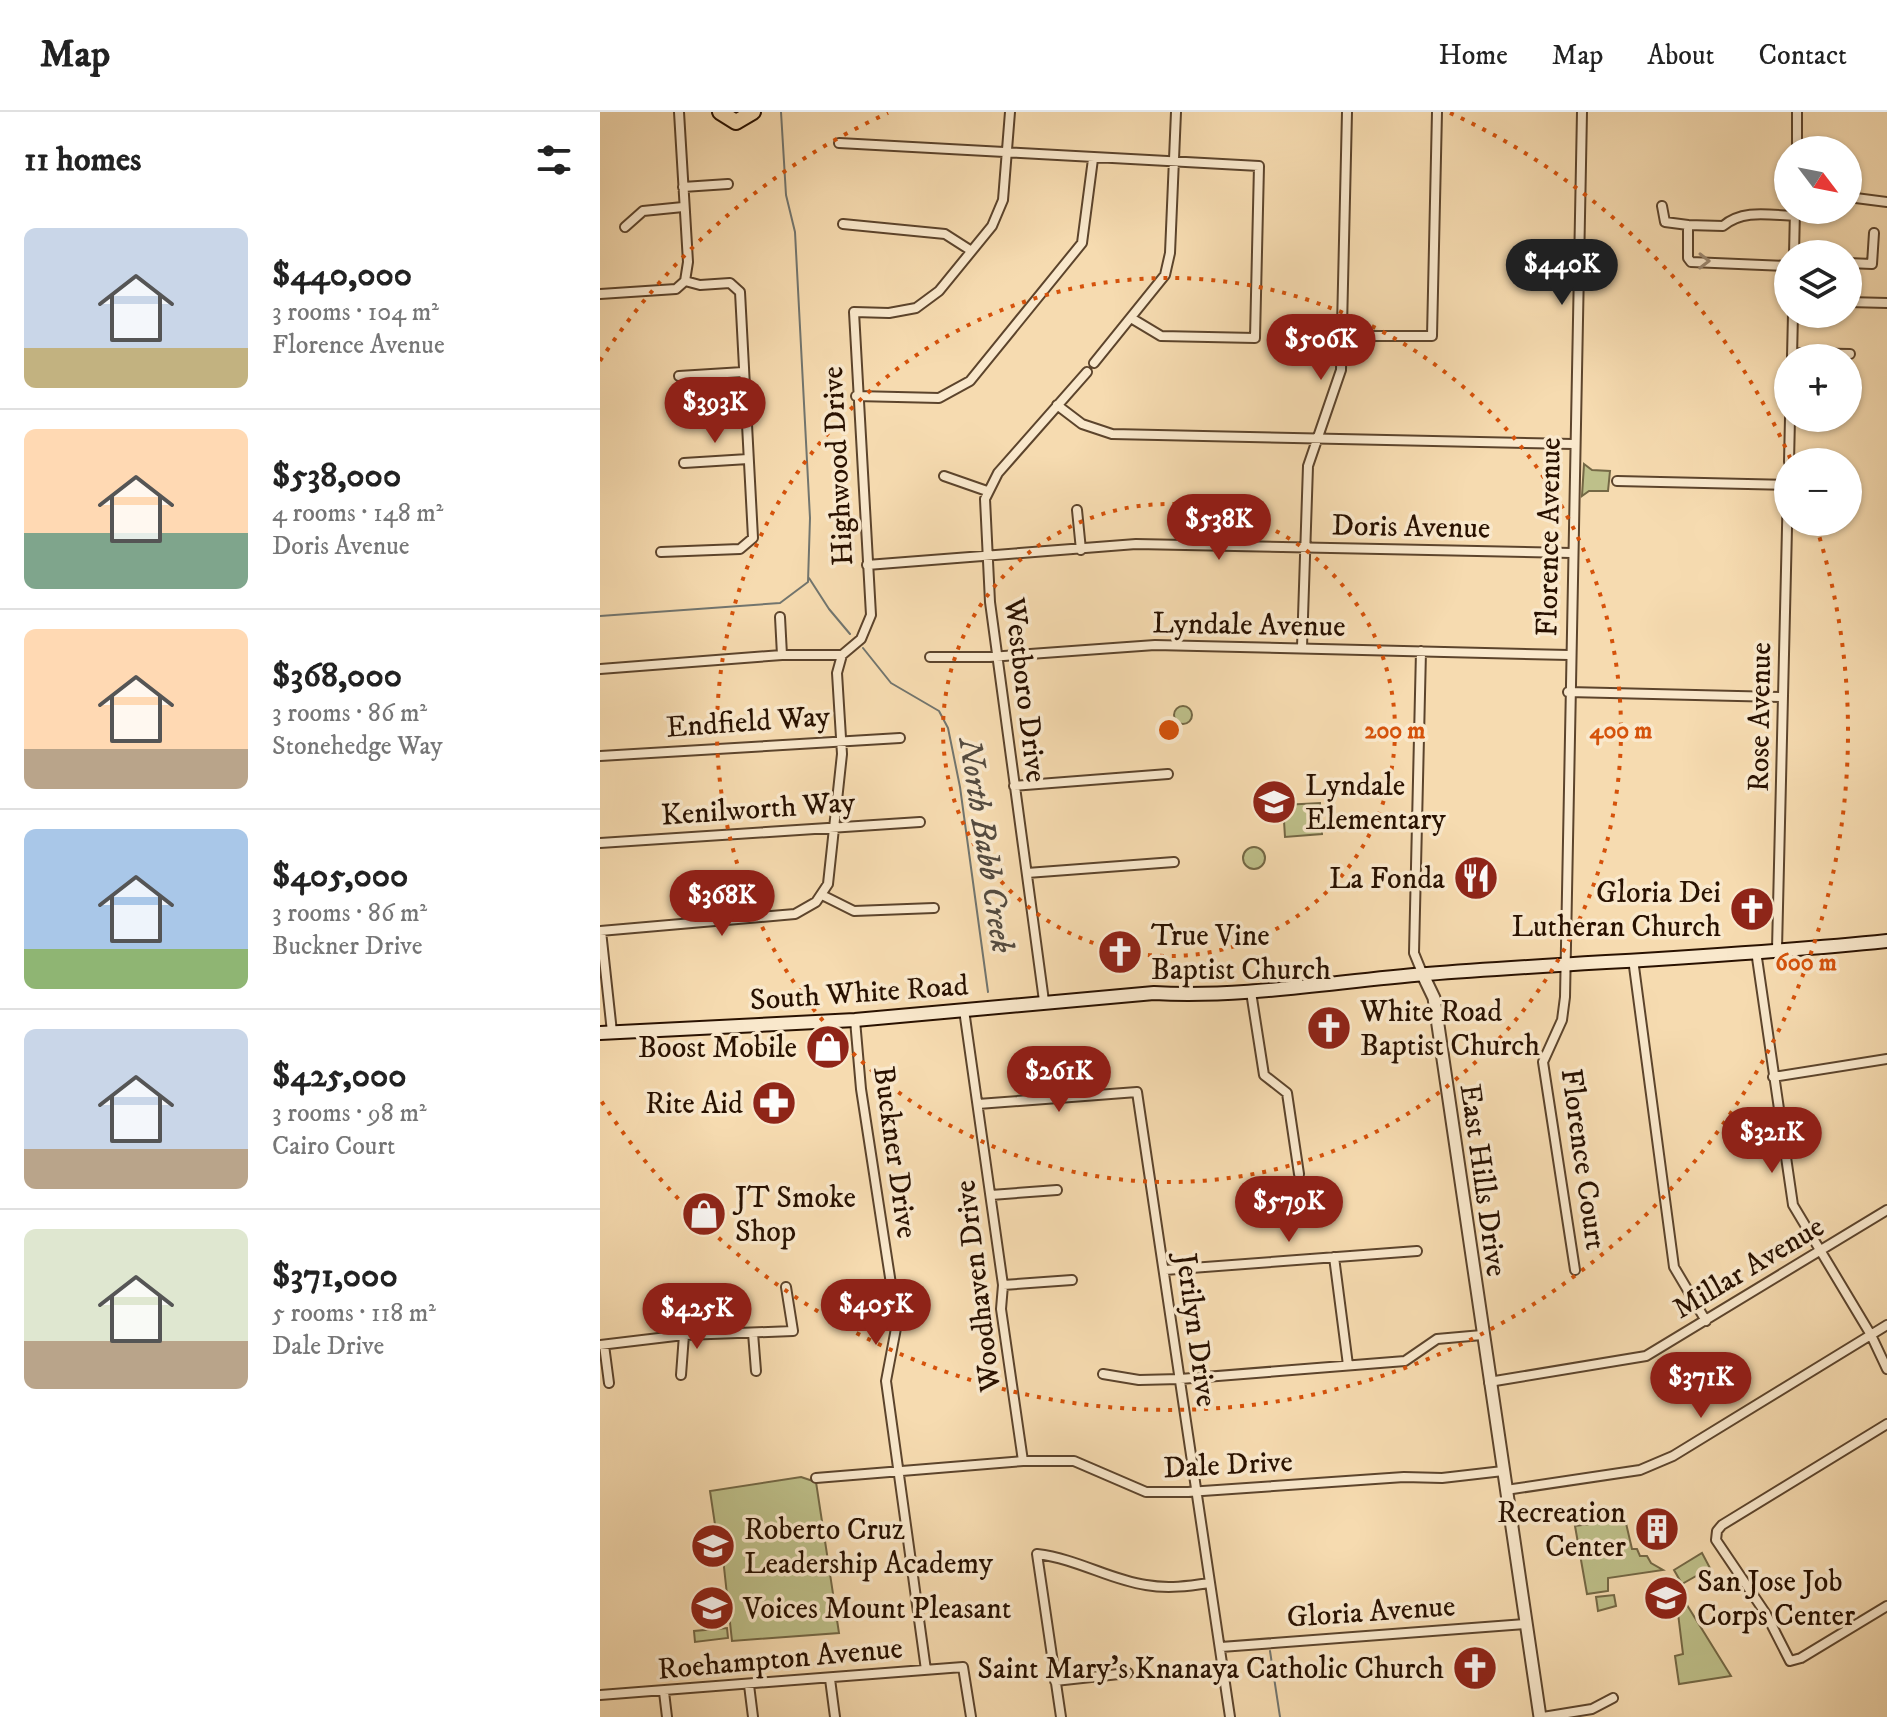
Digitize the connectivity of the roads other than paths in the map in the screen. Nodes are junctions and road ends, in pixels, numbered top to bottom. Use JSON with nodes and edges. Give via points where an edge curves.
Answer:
{"nodes":[{"id":1,"x":679,"y":112,"type":"edge"},
{"id":2,"x":720,"y":112,"type":"edge"},
{"id":3,"x":753,"y":112,"type":"edge"},
{"id":4,"x":1010,"y":112,"type":"edge"},
{"id":5,"x":1176,"y":112,"type":"edge"},
{"id":6,"x":1347,"y":112,"type":"edge"},
{"id":7,"x":1437,"y":112,"type":"edge"},
{"id":8,"x":1582,"y":112,"type":"edge"},
{"id":9,"x":1797,"y":112,"type":"edge"},
{"id":10,"x":1797,"y":136,"type":"edge"},
{"id":11,"x":839,"y":143,"type":"dead end"},
{"id":12,"x":1008,"y":153,"type":"junction"},
{"id":13,"x":1093,"y":159,"type":"junction"},
{"id":14,"x":1174,"y":161,"type":"junction"},
{"id":15,"x":728,"y":184,"type":"dead end"},
{"id":16,"x":683,"y":187,"type":"junction"},
{"id":17,"x":1862,"y":199,"type":"edge"},
{"id":18,"x":1887,"y":202,"type":"edge"},
{"id":19,"x":1662,"y":206,"type":"dead end"},
{"id":20,"x":683,"y":207,"type":"junction"},
{"id":21,"x":1774,"y":213,"type":"edge"},
{"id":22,"x":843,"y":224,"type":"dead end"},
{"id":23,"x":1688,"y":225,"type":"junction"},
{"id":24,"x":625,"y":227,"type":"dead end"},
{"id":25,"x":1874,"y":233,"type":"dead end"},
{"id":26,"x":970,"y":250,"type":"junction"},
{"id":27,"x":1862,"y":264,"type":"edge"},
{"id":28,"x":1774,"y":265,"type":"edge"},
{"id":29,"x":685,"y":281,"type":"junction"},
{"id":30,"x":600,"y":294,"type":"edge"},
{"id":31,"x":1862,"y":302,"type":"edge"},
{"id":32,"x":1887,"y":303,"type":"edge"},
{"id":33,"x":1131,"y":318,"type":"junction"},
{"id":34,"x":1343,"y":336,"type":"junction"},
{"id":35,"x":1094,"y":363,"type":"dead end"},
{"id":36,"x":743,"y":372,"type":"junction"},
{"id":37,"x":1087,"y":372,"type":"dead end"},
{"id":38,"x":679,"y":376,"type":"dead end"},
{"id":39,"x":856,"y":396,"type":"junction"},
{"id":40,"x":1057,"y":405,"type":"junction"},
{"id":41,"x":1317,"y":439,"type":"junction"},
{"id":42,"x":1573,"y":444,"type":"junction"},
{"id":43,"x":748,"y":459,"type":"junction"},
{"id":44,"x":684,"y":463,"type":"dead end"},
{"id":45,"x":944,"y":476,"type":"dead end"},
{"id":46,"x":1617,"y":481,"type":"dead end"},
{"id":47,"x":1774,"y":486,"type":"edge"},
{"id":48,"x":987,"y":491,"type":"junction"},
{"id":49,"x":1077,"y":510,"type":"dead end"},
{"id":50,"x":1787,"y":536,"type":"edge"},
{"id":51,"x":1303,"y":547,"type":"junction"},
{"id":52,"x":1081,"y":550,"type":"junction"},
{"id":53,"x":661,"y":552,"type":"dead end"},
{"id":54,"x":1571,"y":553,"type":"junction"},
{"id":55,"x":987,"y":556,"type":"junction"},
{"id":56,"x":867,"y":565,"type":"junction"},
{"id":57,"x":780,"y":617,"type":"dead end"},
{"id":58,"x":1302,"y":647,"type":"junction"},
{"id":59,"x":1421,"y":651,"type":"junction"},
{"id":60,"x":782,"y":655,"type":"junction"},
{"id":61,"x":842,"y":655,"type":"junction"},
{"id":62,"x":1569,"y":655,"type":"junction"},
{"id":63,"x":998,"y":656,"type":"junction"},
{"id":64,"x":930,"y":657,"type":"dead end"},
{"id":65,"x":600,"y":669,"type":"edge"},
{"id":66,"x":1568,"y":692,"type":"junction"},
{"id":67,"x":1783,"y":697,"type":"junction"},
{"id":68,"x":900,"y":738,"type":"dead end"},
{"id":69,"x":842,"y":739,"type":"junction"},
{"id":70,"x":600,"y":756,"type":"edge"},
{"id":71,"x":1168,"y":774,"type":"dead end"},
{"id":72,"x":1014,"y":786,"type":"junction"},
{"id":73,"x":920,"y":822,"type":"dead end"},
{"id":74,"x":836,"y":826,"type":"junction"},
{"id":75,"x":600,"y":843,"type":"edge"},
{"id":76,"x":1174,"y":862,"type":"dead end"},
{"id":77,"x":1027,"y":873,"type":"junction"},
{"id":78,"x":822,"y":895,"type":"junction"},
{"id":79,"x":934,"y":908,"type":"dead end"},
{"id":80,"x":600,"y":931,"type":"edge"},
{"id":81,"x":1887,"y":941,"type":"edge"},
{"id":82,"x":1777,"y":949,"type":"junction"},
{"id":83,"x":1756,"y":950,"type":"junction"},
{"id":84,"x":1633,"y":959,"type":"junction"},
{"id":85,"x":1563,"y":964,"type":"junction"},
{"id":86,"x":1423,"y":975,"type":"junction"},
{"id":87,"x":1251,"y":992,"type":"junction"},
{"id":88,"x":1044,"y":1001,"type":"junction"},
{"id":89,"x":964,"y":1010,"type":"junction"},
{"id":90,"x":855,"y":1020,"type":"junction"},
{"id":91,"x":606,"y":1032,"type":"edge"},
{"id":92,"x":1887,"y":1059,"type":"edge"},
{"id":93,"x":1773,"y":1077,"type":"junction"},
{"id":94,"x":978,"y":1104,"type":"junction"},
{"id":95,"x":1299,"y":1174,"type":"dead end"},
{"id":96,"x":1057,"y":1190,"type":"dead end"},
{"id":97,"x":991,"y":1195,"type":"junction"},
{"id":98,"x":1887,"y":1210,"type":"edge"},
{"id":99,"x":1417,"y":1251,"type":"dead end"},
{"id":100,"x":1821,"y":1251,"type":"junction"},
{"id":101,"x":1334,"y":1257,"type":"junction"},
{"id":102,"x":1165,"y":1270,"type":"junction"},
{"id":103,"x":1575,"y":1270,"type":"dead end"},
{"id":104,"x":1072,"y":1280,"type":"dead end"},
{"id":105,"x":1003,"y":1285,"type":"junction"},
{"id":106,"x":786,"y":1287,"type":"dead end"},
{"id":107,"x":1706,"y":1321,"type":"junction"},
{"id":108,"x":1887,"y":1325,"type":"edge"},
{"id":109,"x":753,"y":1333,"type":"junction"},
{"id":110,"x":684,"y":1335,"type":"junction"},
{"id":111,"x":1482,"y":1335,"type":"junction"},
{"id":112,"x":1871,"y":1335,"type":"junction"},
{"id":113,"x":602,"y":1345,"type":"edge"},
{"id":114,"x":1348,"y":1365,"type":"junction"},
{"id":115,"x":1887,"y":1369,"type":"edge"},
{"id":116,"x":756,"y":1371,"type":"dead end"},
{"id":117,"x":1103,"y":1374,"type":"dead end"},
{"id":118,"x":681,"y":1375,"type":"dead end"},
{"id":119,"x":1180,"y":1379,"type":"junction"},
{"id":120,"x":1489,"y":1382,"type":"junction"},
{"id":121,"x":609,"y":1383,"type":"dead end"},
{"id":122,"x":1887,"y":1424,"type":"edge"},
{"id":123,"x":1023,"y":1461,"type":"junction"},
{"id":124,"x":896,"y":1471,"type":"junction"},
{"id":125,"x":1503,"y":1471,"type":"junction"},
{"id":126,"x":816,"y":1478,"type":"dead end"},
{"id":127,"x":1506,"y":1490,"type":"junction"},
{"id":128,"x":1196,"y":1492,"type":"junction"},
{"id":129,"x":1210,"y":1583,"type":"junction"},
{"id":130,"x":1887,"y":1606,"type":"edge"},
{"id":131,"x":1525,"y":1624,"type":"junction"},
{"id":132,"x":1221,"y":1647,"type":"junction"},
{"id":133,"x":926,"y":1670,"type":"junction"},
{"id":134,"x":1128,"y":1673,"type":"dead end"},
{"id":135,"x":830,"y":1679,"type":"junction"},
{"id":136,"x":1055,"y":1681,"type":"junction"},
{"id":137,"x":749,"y":1685,"type":"junction"},
{"id":138,"x":664,"y":1692,"type":"junction"},
{"id":139,"x":600,"y":1695,"type":"edge"},
{"id":140,"x":1613,"y":1698,"type":"dead end"},
{"id":141,"x":667,"y":1717,"type":"edge"},
{"id":142,"x":753,"y":1717,"type":"edge"},
{"id":143,"x":835,"y":1717,"type":"edge"},
{"id":144,"x":971,"y":1717,"type":"edge"},
{"id":145,"x":1061,"y":1717,"type":"edge"},
{"id":146,"x":1230,"y":1717,"type":"edge"},
{"id":147,"x":1542,"y":1717,"type":"edge"}],
"edges":[{"from":1,"to":16,"type":"street"},
{"from":2,"to":3,"type":"highway","via":[[736,122]]},
{"from":4,"to":12,"type":"street","name":"Highwood Drive"},
{"from":5,"to":14,"type":"street"},
{"from":6,"to":34,"type":"street"},
{"from":7,"to":34,"type":"street","via":[[1432,336]]},
{"from":8,"to":42,"type":"street","name":"Florence Avenue"},
{"from":9,"to":10,"type":"street"},
{"from":11,"to":12,"type":"street"},
{"from":12,"to":13,"type":"street"},
{"from":12,"to":26,"type":"street","name":"Highwood Drive","via":[[1003,200],[992,226]]},
{"from":13,"to":14,"type":"street"},
{"from":13,"to":39,"type":"street","via":[[1082,243],[970,381],[939,398]]},
{"from":14,"to":33,"type":"street","via":[[1165,275]]},
{"from":14,"to":33,"type":"street","via":[[1259,166],[1255,338],[1161,336]]},
{"from":15,"to":16,"type":"street"},
{"from":16,"to":20,"type":"street"},
{"from":17,"to":18,"type":"street"},
{"from":19,"to":23,"type":"street","via":[[1665,222]]},
{"from":20,"to":24,"type":"street","via":[[643,211]]},
{"from":20,"to":29,"type":"street"},
{"from":21,"to":23,"type":"street","via":[[1735,215],[1723,226]]},
{"from":22,"to":26,"type":"street","via":[[945,234]]},
{"from":23,"to":28,"type":"street","one_way":true,"via":[[1691,262]]},
{"from":25,"to":27,"type":"street","via":[[1872,264]]},
{"from":26,"to":39,"type":"street","name":"Highwood Drive","via":[[939,291],[916,308],[854,312]]},
{"from":29,"to":30,"type":"street","via":[[676,289]]},
{"from":29,"to":36,"type":"street","via":[[736,285]]},
{"from":31,"to":32,"type":"street"},
{"from":33,"to":35,"type":"street"},
{"from":34,"to":41,"type":"street","via":[[1341,370]]},
{"from":36,"to":38,"type":"street"},
{"from":36,"to":43,"type":"street"},
{"from":37,"to":40,"type":"street"},
{"from":39,"to":56,"type":"street","name":"Highwood Drive"},
{"from":40,"to":41,"type":"street","via":[[1082,424],[1112,434]]},
{"from":40,"to":48,"type":"street"},
{"from":41,"to":42,"type":"street"},
{"from":41,"to":51,"type":"street","via":[[1308,466]]},
{"from":42,"to":54,"type":"street","name":"Florence Avenue"},
{"from":43,"to":44,"type":"street"},
{"from":43,"to":53,"type":"street","via":[[754,531],[750,543],[740,549]]},
{"from":45,"to":48,"type":"street"},
{"from":46,"to":47,"type":"street"},
{"from":48,"to":55,"type":"street","name":"Westboro Drive"},
{"from":49,"to":52,"type":"street"},
{"from":50,"to":67,"type":"street","name":"Rose Avenue"},
{"from":51,"to":52,"type":"street","name":"Doris Avenue","via":[[1136,544]]},
{"from":51,"to":54,"type":"street","name":"Doris Avenue"},
{"from":51,"to":58,"type":"street"},
{"from":52,"to":55,"type":"street","name":"Doris Avenue"},
{"from":54,"to":62,"type":"street","name":"Florence Avenue"},
{"from":55,"to":56,"type":"street","name":"Doris Avenue"},
{"from":55,"to":63,"type":"street","name":"Westboro Drive"},
{"from":56,"to":61,"type":"street","name":"Highwood Drive","via":[[871,615],[861,639]]},
{"from":57,"to":60,"type":"street"},
{"from":58,"to":59,"type":"street","name":"Lyndale Avenue"},
{"from":58,"to":63,"type":"street","name":"Lyndale Avenue","via":[[1155,645]]},
{"from":59,"to":62,"type":"street","name":"Lyndale Avenue"},
{"from":59,"to":86,"type":"street","name":"East Hills Drive","via":[[1414,953]]},
{"from":60,"to":61,"type":"street"},
{"from":60,"to":65,"type":"street"},
{"from":61,"to":69,"type":"street","via":[[837,673]]},
{"from":62,"to":66,"type":"street","name":"Florence Avenue"},
{"from":63,"to":64,"type":"street","name":"Lyndale Avenue"},
{"from":63,"to":72,"type":"street","name":"Westboro Drive"},
{"from":66,"to":67,"type":"street"},
{"from":66,"to":85,"type":"street","name":"Florence Avenue"},
{"from":67,"to":82,"type":"street","name":"Rose Avenue"},
{"from":68,"to":69,"type":"street","name":"Endfield Way"},
{"from":69,"to":70,"type":"street","name":"Endfield Way"},
{"from":69,"to":74,"type":"street"},
{"from":71,"to":72,"type":"street"},
{"from":72,"to":77,"type":"street","name":"Westboro Drive"},
{"from":73,"to":74,"type":"street","name":"Kenilworth Way"},
{"from":74,"to":75,"type":"street","name":"Kenilworth Way"},
{"from":74,"to":78,"type":"street"},
{"from":76,"to":77,"type":"street"},
{"from":77,"to":88,"type":"street","name":"Westboro Drive"},
{"from":78,"to":79,"type":"street","via":[[854,911]]},
{"from":78,"to":80,"type":"street","via":[[806,909],[781,917]]},
{"from":80,"to":91,"type":"street"},
{"from":81,"to":82,"type":"main road","name":"South White Road"},
{"from":82,"to":83,"type":"main road","name":"South White Road"},
{"from":83,"to":84,"type":"main road","name":"South White Road"},
{"from":83,"to":93,"type":"street"},
{"from":84,"to":85,"type":"main road","name":"South White Road"},
{"from":84,"to":107,"type":"street","via":[[1674,1267]]},
{"from":85,"to":86,"type":"main road","name":"South White Road"},
{"from":85,"to":103,"type":"street","name":"Florence Court","via":[[1562,1020],[1543,1062]]},
{"from":86,"to":87,"type":"main road","name":"South White Road"},
{"from":86,"to":111,"type":"street","name":"East Hills Drive","via":[[1434,998]]},
{"from":87,"to":88,"type":"main road","name":"South White Road"},
{"from":87,"to":95,"type":"street","via":[[1264,1075],[1287,1093],[1291,1105]]},
{"from":88,"to":89,"type":"main road","name":"South White Road"},
{"from":89,"to":90,"type":"main road","name":"South White Road"},
{"from":89,"to":94,"type":"street","name":"Woodhaven Drive"},
{"from":90,"to":91,"type":"main road","name":"South White Road"},
{"from":90,"to":124,"type":"street","name":"Buckner Drive","via":[[897,1323],[886,1381]]},
{"from":92,"to":93,"type":"street"},
{"from":93,"to":100,"type":"street","via":[[1793,1205]]},
{"from":94,"to":97,"type":"street","name":"Woodhaven Drive"},
{"from":94,"to":102,"type":"street","name":"Jerilyn Drive","via":[[1137,1092]]},
{"from":96,"to":97,"type":"street"},
{"from":97,"to":105,"type":"street","name":"Woodhaven Drive"},
{"from":98,"to":100,"type":"street","name":"Millar Avenue"},
{"from":99,"to":101,"type":"street"},
{"from":100,"to":107,"type":"street","name":"Millar Avenue"},
{"from":100,"to":112,"type":"street"},
{"from":101,"to":102,"type":"street"},
{"from":101,"to":114,"type":"street"},
{"from":102,"to":119,"type":"street","name":"Jerilyn Drive"},
{"from":104,"to":105,"type":"street"},
{"from":105,"to":123,"type":"street","name":"Woodhaven Drive","via":[[1001,1309]]},
{"from":106,"to":109,"type":"street","via":[[793,1331]]},
{"from":107,"to":120,"type":"street","name":"Millar Avenue","via":[[1646,1356]]},
{"from":108,"to":112,"type":"street"},
{"from":109,"to":110,"type":"street"},
{"from":109,"to":116,"type":"street"},
{"from":110,"to":113,"type":"street"},
{"from":110,"to":118,"type":"street"},
{"from":111,"to":114,"type":"street","via":[[1437,1339],[1405,1361]]},
{"from":111,"to":120,"type":"street","name":"East Hills Drive"},
{"from":112,"to":115,"type":"street"},
{"from":112,"to":127,"type":"street","via":[[1673,1456],[1640,1470]]},
{"from":113,"to":121,"type":"street"},
{"from":114,"to":119,"type":"street"},
{"from":117,"to":119,"type":"street"},
{"from":119,"to":128,"type":"street","name":"Jerilyn Drive"},
{"from":120,"to":125,"type":"street","name":"East Hills Drive"},
{"from":122,"to":130,"type":"street","via":[[1717,1531],[1716,1540],[1752,1591],[1790,1661]]},
{"from":123,"to":124,"type":"street","name":"Dale Drive"},
{"from":123,"to":128,"type":"street","name":"Dale Drive","via":[[1074,1461],[1146,1492]]},
{"from":124,"to":126,"type":"street","name":"Dale Drive"},
{"from":124,"to":133,"type":"street","name":"Buckner Drive"},
{"from":125,"to":127,"type":"street","name":"East Hills Drive"},
{"from":125,"to":128,"type":"street","name":"Dale Drive"},
{"from":127,"to":131,"type":"street","name":"East Hills Drive"},
{"from":128,"to":129,"type":"street","name":"Jerilyn Drive"},
{"from":129,"to":132,"type":"street","name":"Jerilyn Drive"},
{"from":129,"to":136,"type":"street","via":[[1144,1585],[1068,1558],[1037,1554]]},
{"from":131,"to":132,"type":"street","name":"Gloria Avenue"},
{"from":131,"to":147,"type":"street","name":"East Hills Drive"},
{"from":132,"to":146,"type":"street","name":"Jerilyn Drive"},
{"from":133,"to":135,"type":"street","name":"Roehampton Avenue"},
{"from":133,"to":144,"type":"street","name":"Roehampton Avenue","via":[[963,1667]]},
{"from":134,"to":136,"type":"street"},
{"from":135,"to":137,"type":"street","name":"Roehampton Avenue"},
{"from":135,"to":143,"type":"street"},
{"from":136,"to":145,"type":"street"},
{"from":137,"to":138,"type":"street","name":"Roehampton Avenue"},
{"from":137,"to":142,"type":"street"},
{"from":138,"to":139,"type":"street","name":"Roehampton Avenue"},
{"from":138,"to":141,"type":"street"},
{"from":140,"to":147,"type":"street","via":[[1592,1709]]}]}
